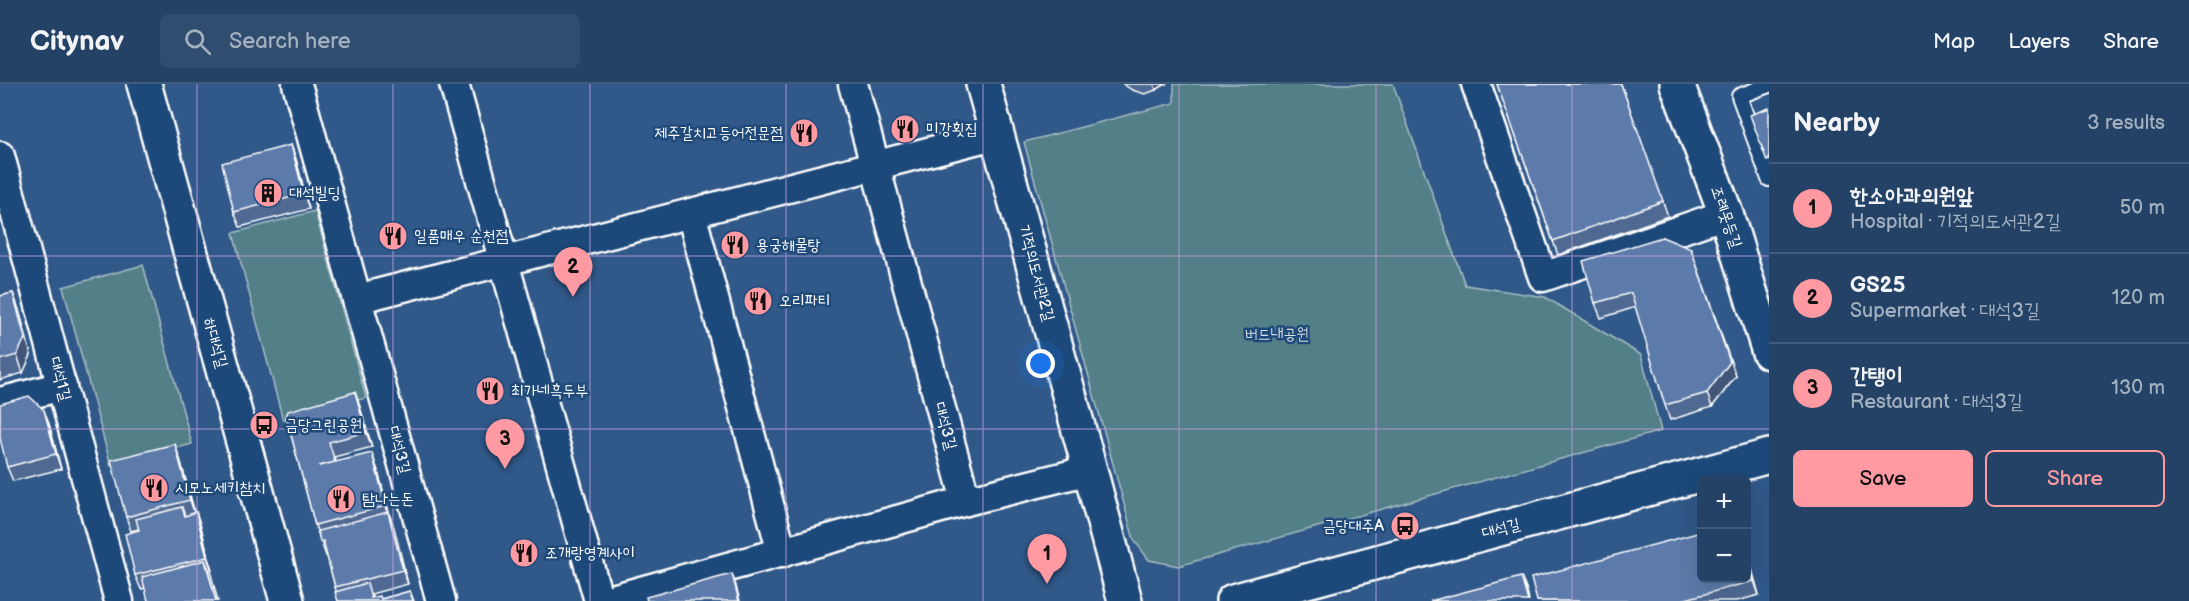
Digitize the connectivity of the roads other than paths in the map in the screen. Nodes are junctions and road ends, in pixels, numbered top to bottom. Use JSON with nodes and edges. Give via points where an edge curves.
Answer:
{"nodes":[{"id":1,"x":144,"y":84,"type":"edge"},
{"id":2,"x":297,"y":84,"type":"edge"},
{"id":3,"x":454,"y":84,"type":"edge"},
{"id":4,"x":853,"y":84,"type":"edge"},
{"id":5,"x":983,"y":84,"type":"edge"},
{"id":6,"x":1476,"y":84,"type":"edge"},
{"id":7,"x":1677,"y":84,"type":"edge"},
{"id":8,"x":1769,"y":85,"type":"edge"},
{"id":9,"x":998,"y":134,"type":"junction"},
{"id":10,"x":0,"y":156,"type":"edge"},
{"id":11,"x":876,"y":165,"type":"junction"},
{"id":12,"x":1769,"y":179,"type":"edge"},
{"id":13,"x":691,"y":213,"type":"junction"},
{"id":14,"x":1726,"y":214,"type":"junction"},
{"id":15,"x":504,"y":261,"type":"junction"},
{"id":16,"x":357,"y":299,"type":"junction"},
{"id":17,"x":1769,"y":352,"type":"edge"},
{"id":18,"x":62,"y":386,"type":"junction"},
{"id":19,"x":0,"y":402,"type":"edge"},
{"id":20,"x":1769,"y":456,"type":"edge"},
{"id":21,"x":1090,"y":470,"type":"junction"},
{"id":22,"x":966,"y":501,"type":"junction"},
{"id":23,"x":782,"y":553,"type":"junction"},
{"id":24,"x":120,"y":601,"type":"edge"},
{"id":25,"x":287,"y":601,"type":"edge"},
{"id":26,"x":441,"y":601,"type":"edge"},
{"id":27,"x":599,"y":601,"type":"edge"},
{"id":28,"x":605,"y":601,"type":"edge"},
{"id":29,"x":1125,"y":601,"type":"edge"},
{"id":30,"x":1233,"y":601,"type":"edge"}],
"edges":[{"from":1,"to":25,"type":"street","name":"하대석길"},
{"from":2,"to":16,"type":"street","name":"대석3길"},
{"from":3,"to":15,"type":"street"},
{"from":4,"to":11,"type":"street","name":"대석3길"},
{"from":5,"to":9,"type":"street","name":"기적의도서관2길"},
{"from":6,"to":14,"type":"street","via":[[1543,277]]},
{"from":7,"to":14,"type":"street","name":"조례못등길"},
{"from":8,"to":12,"type":"lane","via":[[1739,96]]},
{"from":9,"to":11,"type":"street"},
{"from":9,"to":21,"type":"street","name":"기적의도서관2길"},
{"from":10,"to":18,"type":"street","name":"대석1길"},
{"from":11,"to":13,"type":"street"},
{"from":11,"to":22,"type":"street","name":"대석3길"},
{"from":13,"to":15,"type":"street"},
{"from":13,"to":23,"type":"street"},
{"from":14,"to":17,"type":"street","name":"조례못등길"},
{"from":15,"to":16,"type":"street"},
{"from":15,"to":27,"type":"street"},
{"from":16,"to":26,"type":"street","name":"대석3길"},
{"from":18,"to":19,"type":"street"},
{"from":18,"to":24,"type":"street","name":"대석1길"},
{"from":20,"to":30,"type":"street","name":"대석길"},
{"from":21,"to":22,"type":"street"},
{"from":21,"to":29,"type":"street","name":"기적의도서관2길"},
{"from":22,"to":23,"type":"street"},
{"from":23,"to":28,"type":"street"}]}
